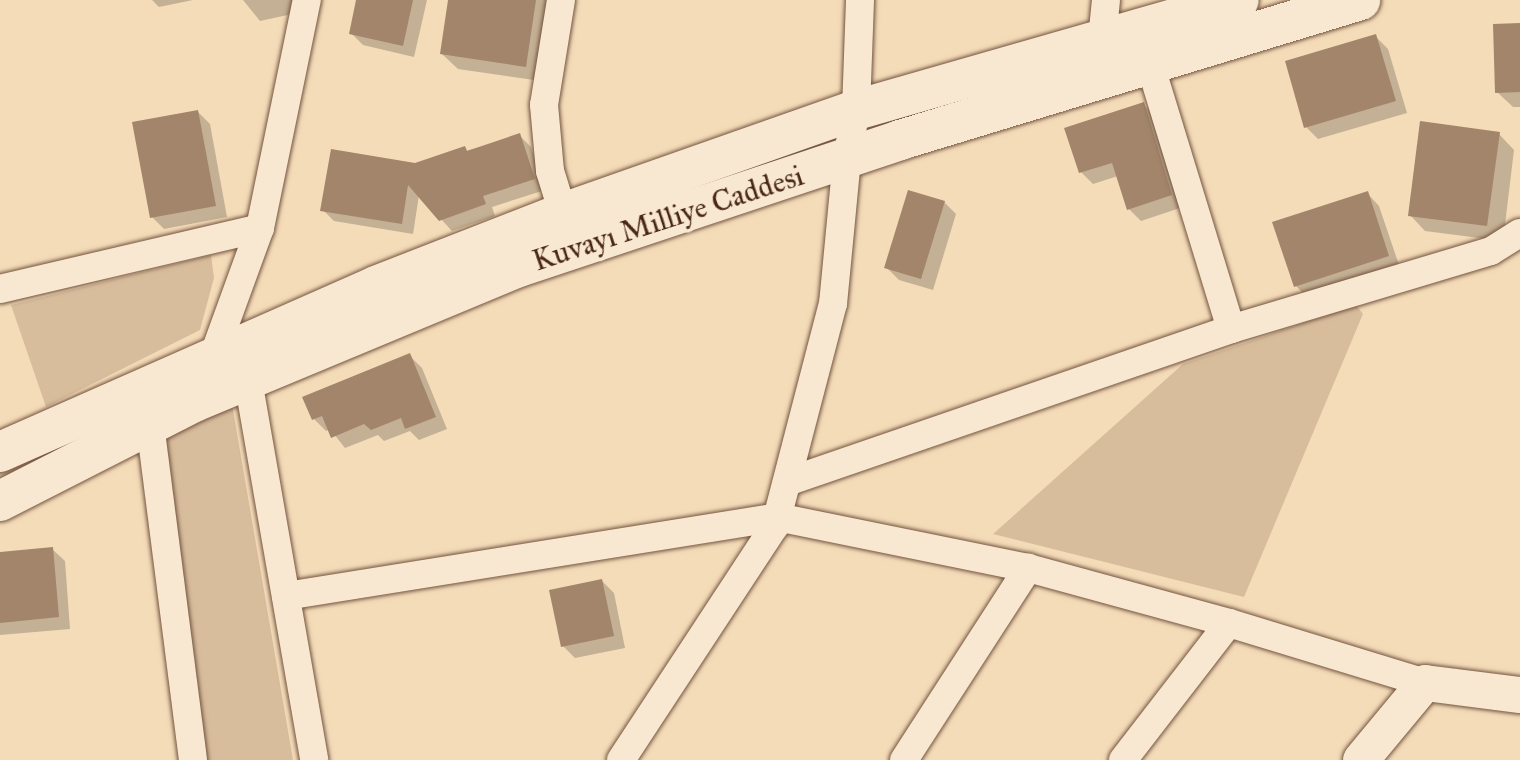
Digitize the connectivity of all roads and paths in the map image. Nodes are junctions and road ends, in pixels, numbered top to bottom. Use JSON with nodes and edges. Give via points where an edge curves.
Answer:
{"nodes":[{"id":1,"x":307,"y":0,"type":"edge"},
{"id":2,"x":561,"y":0,"type":"edge"},
{"id":3,"x":860,"y":0,"type":"edge"},
{"id":4,"x":1106,"y":0,"type":"edge"},
{"id":5,"x":1239,"y":0,"type":"edge"},
{"id":6,"x":1360,"y":0,"type":"edge"},
{"id":7,"x":1102,"y":40,"type":"junction"},
{"id":8,"x":1150,"y":64,"type":"junction"},
{"id":9,"x":856,"y":110,"type":"junction"},
{"id":10,"x":847,"y":158,"type":"junction"},
{"id":11,"x":563,"y":213,"type":"junction"},
{"id":12,"x":260,"y":228,"type":"junction"},
{"id":13,"x":1520,"y":233,"type":"edge"},
{"id":14,"x":0,"y":289,"type":"edge"},
{"id":15,"x":1231,"y":329,"type":"junction"},
{"id":16,"x":213,"y":357,"type":"junction"},
{"id":17,"x":248,"y":380,"type":"junction"},
{"id":18,"x":150,"y":424,"type":"junction"},
{"id":19,"x":0,"y":452,"type":"edge"},
{"id":20,"x":787,"y":482,"type":"junction"},
{"id":21,"x":0,"y":501,"type":"edge"},
{"id":22,"x":777,"y":517,"type":"junction"},
{"id":23,"x":1028,"y":568,"type":"junction"},
{"id":24,"x":286,"y":596,"type":"junction"},
{"id":25,"x":1229,"y":623,"type":"junction"},
{"id":26,"x":1425,"y":683,"type":"junction"},
{"id":27,"x":1520,"y":695,"type":"edge"},
{"id":28,"x":193,"y":760,"type":"edge"},
{"id":29,"x":314,"y":760,"type":"edge"},
{"id":30,"x":621,"y":760,"type":"edge"},
{"id":31,"x":904,"y":760,"type":"edge"},
{"id":32,"x":1123,"y":760,"type":"edge"},
{"id":33,"x":1361,"y":760,"type":"edge"}],
"edges":[{"from":1,"to":12,"type":"street"},
{"from":2,"to":11,"type":"street","via":[[544,105],[550,171]]},
{"from":3,"to":9,"type":"street"},
{"from":4,"to":7,"type":"street"},
{"from":5,"to":7,"type":"main road","name":"Kuvayı Milliye Caddesi"},
{"from":6,"to":8,"type":"main road","name":"Kuvayı Milliye Caddesi"},
{"from":7,"to":9,"type":"main road","name":"Kuvayı Milliye Caddesi"},
{"from":8,"to":10,"type":"main road","name":"Kuvayı Milliye Caddesi"},
{"from":8,"to":15,"type":"street"},
{"from":9,"to":10,"type":"street"},
{"from":9,"to":11,"type":"main road","name":"Kuvayı Milliye Caddesi"},
{"from":10,"to":17,"type":"main road","name":"Kuvayı Milliye Caddesi","via":[[519,267]]},
{"from":10,"to":20,"type":"street","via":[[833,304]]},
{"from":11,"to":16,"type":"main road","name":"Kuvayı Milliye Caddesi"},
{"from":12,"to":14,"type":"street"},
{"from":12,"to":16,"type":"street"},
{"from":13,"to":15,"type":"street","via":[[1491,251]]},
{"from":15,"to":20,"type":"street"},
{"from":16,"to":19,"type":"main road","name":"Kuvayı Milliye Caddesi"},
{"from":17,"to":18,"type":"main road","name":"Kuvayı Milliye Caddesi"},
{"from":17,"to":24,"type":"street"},
{"from":18,"to":21,"type":"main road","name":"Kuvayı Milliye Caddesi"},
{"from":18,"to":28,"type":"street"},
{"from":20,"to":22,"type":"street"},
{"from":22,"to":23,"type":"street"},
{"from":22,"to":24,"type":"street"},
{"from":22,"to":30,"type":"street"},
{"from":23,"to":25,"type":"street"},
{"from":23,"to":31,"type":"street"},
{"from":24,"to":29,"type":"street"},
{"from":25,"to":26,"type":"street"},
{"from":25,"to":32,"type":"street"},
{"from":26,"to":27,"type":"street"},
{"from":26,"to":33,"type":"street"}]}
